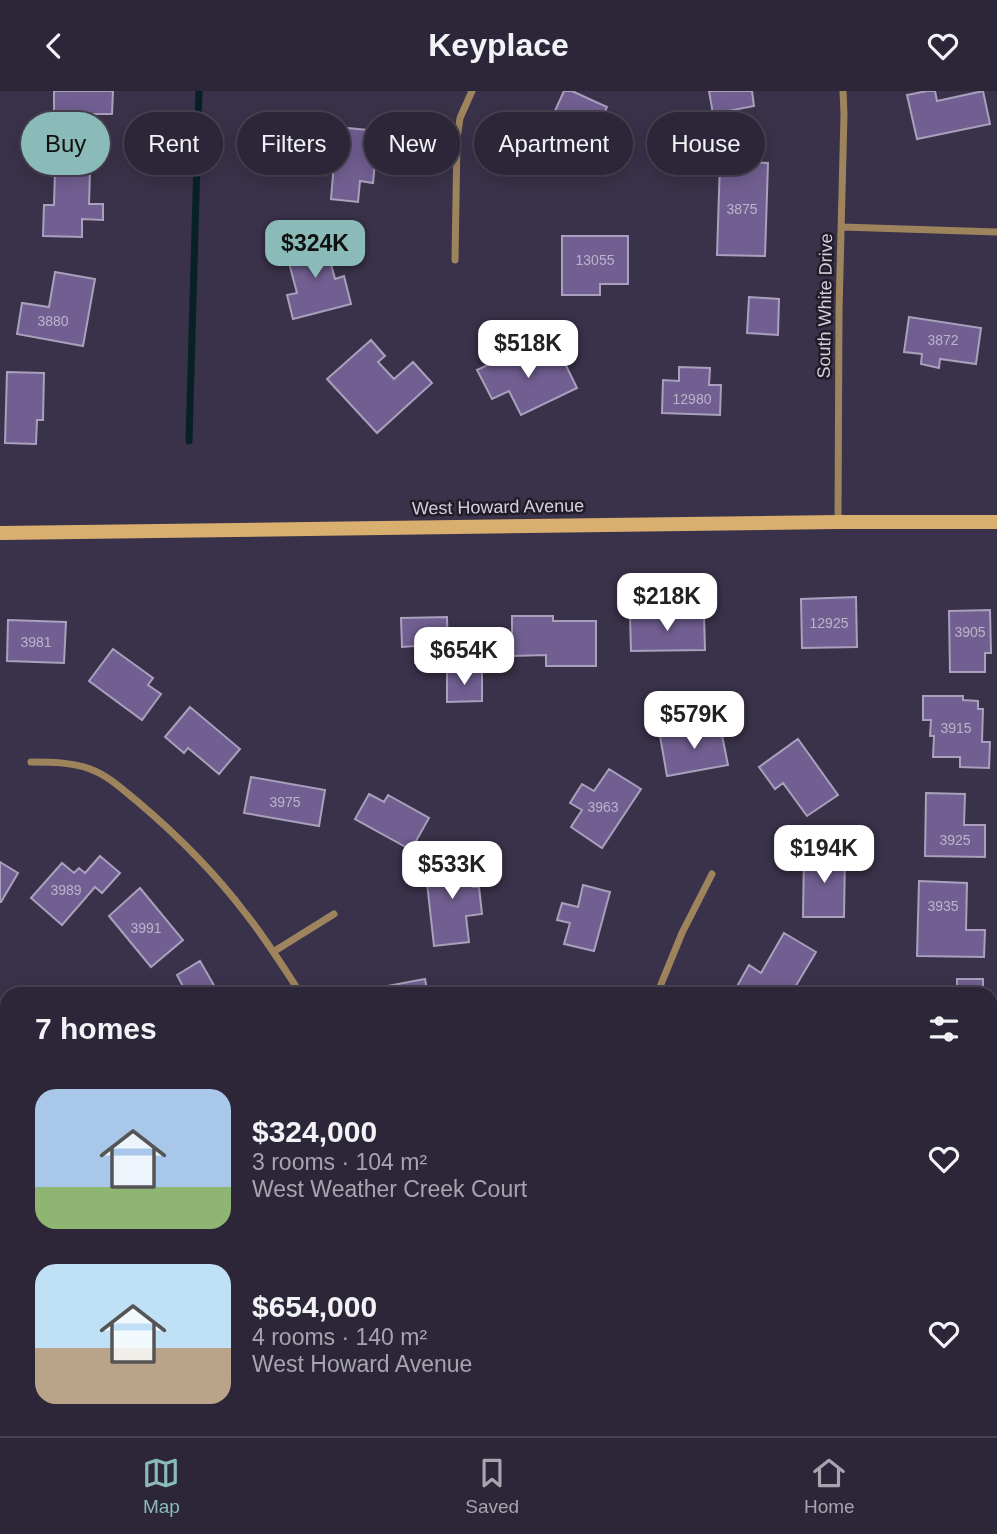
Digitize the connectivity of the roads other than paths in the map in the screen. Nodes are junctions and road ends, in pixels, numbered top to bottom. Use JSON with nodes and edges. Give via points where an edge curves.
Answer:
{"nodes":[{"id":1,"x":472,"y":91,"type":"edge"},
{"id":2,"x":843,"y":91,"type":"edge"},
{"id":3,"x":842,"y":227,"type":"junction"},
{"id":4,"x":997,"y":232,"type":"edge"},
{"id":5,"x":455,"y":260,"type":"dead end"},
{"id":6,"x":838,"y":522,"type":"junction"},
{"id":7,"x":997,"y":522,"type":"edge"},
{"id":8,"x":0,"y":533,"type":"edge"},
{"id":9,"x":32,"y":762,"type":"dead end"},
{"id":10,"x":712,"y":874,"type":"dead end"},
{"id":11,"x":334,"y":913,"type":"dead end"},
{"id":12,"x":273,"y":951,"type":"junction"},
{"id":13,"x":296,"y":987,"type":"edge"},
{"id":14,"x":660,"y":987,"type":"edge"}],
"edges":[{"from":1,"to":5,"type":"street","via":[[457,139]]},
{"from":2,"to":3,"type":"street","name":"South White Drive"},
{"from":3,"to":4,"type":"street"},
{"from":3,"to":6,"type":"street","name":"South White Drive"},
{"from":6,"to":7,"type":"street","name":"West Howard Avenue"},
{"from":6,"to":8,"type":"street","name":"West Howard Avenue"},
{"from":9,"to":12,"type":"street","via":[[72,764],[110,779],[196,856]]},
{"from":10,"to":14,"type":"street"},
{"from":11,"to":12,"type":"street"},
{"from":12,"to":13,"type":"street"}]}
